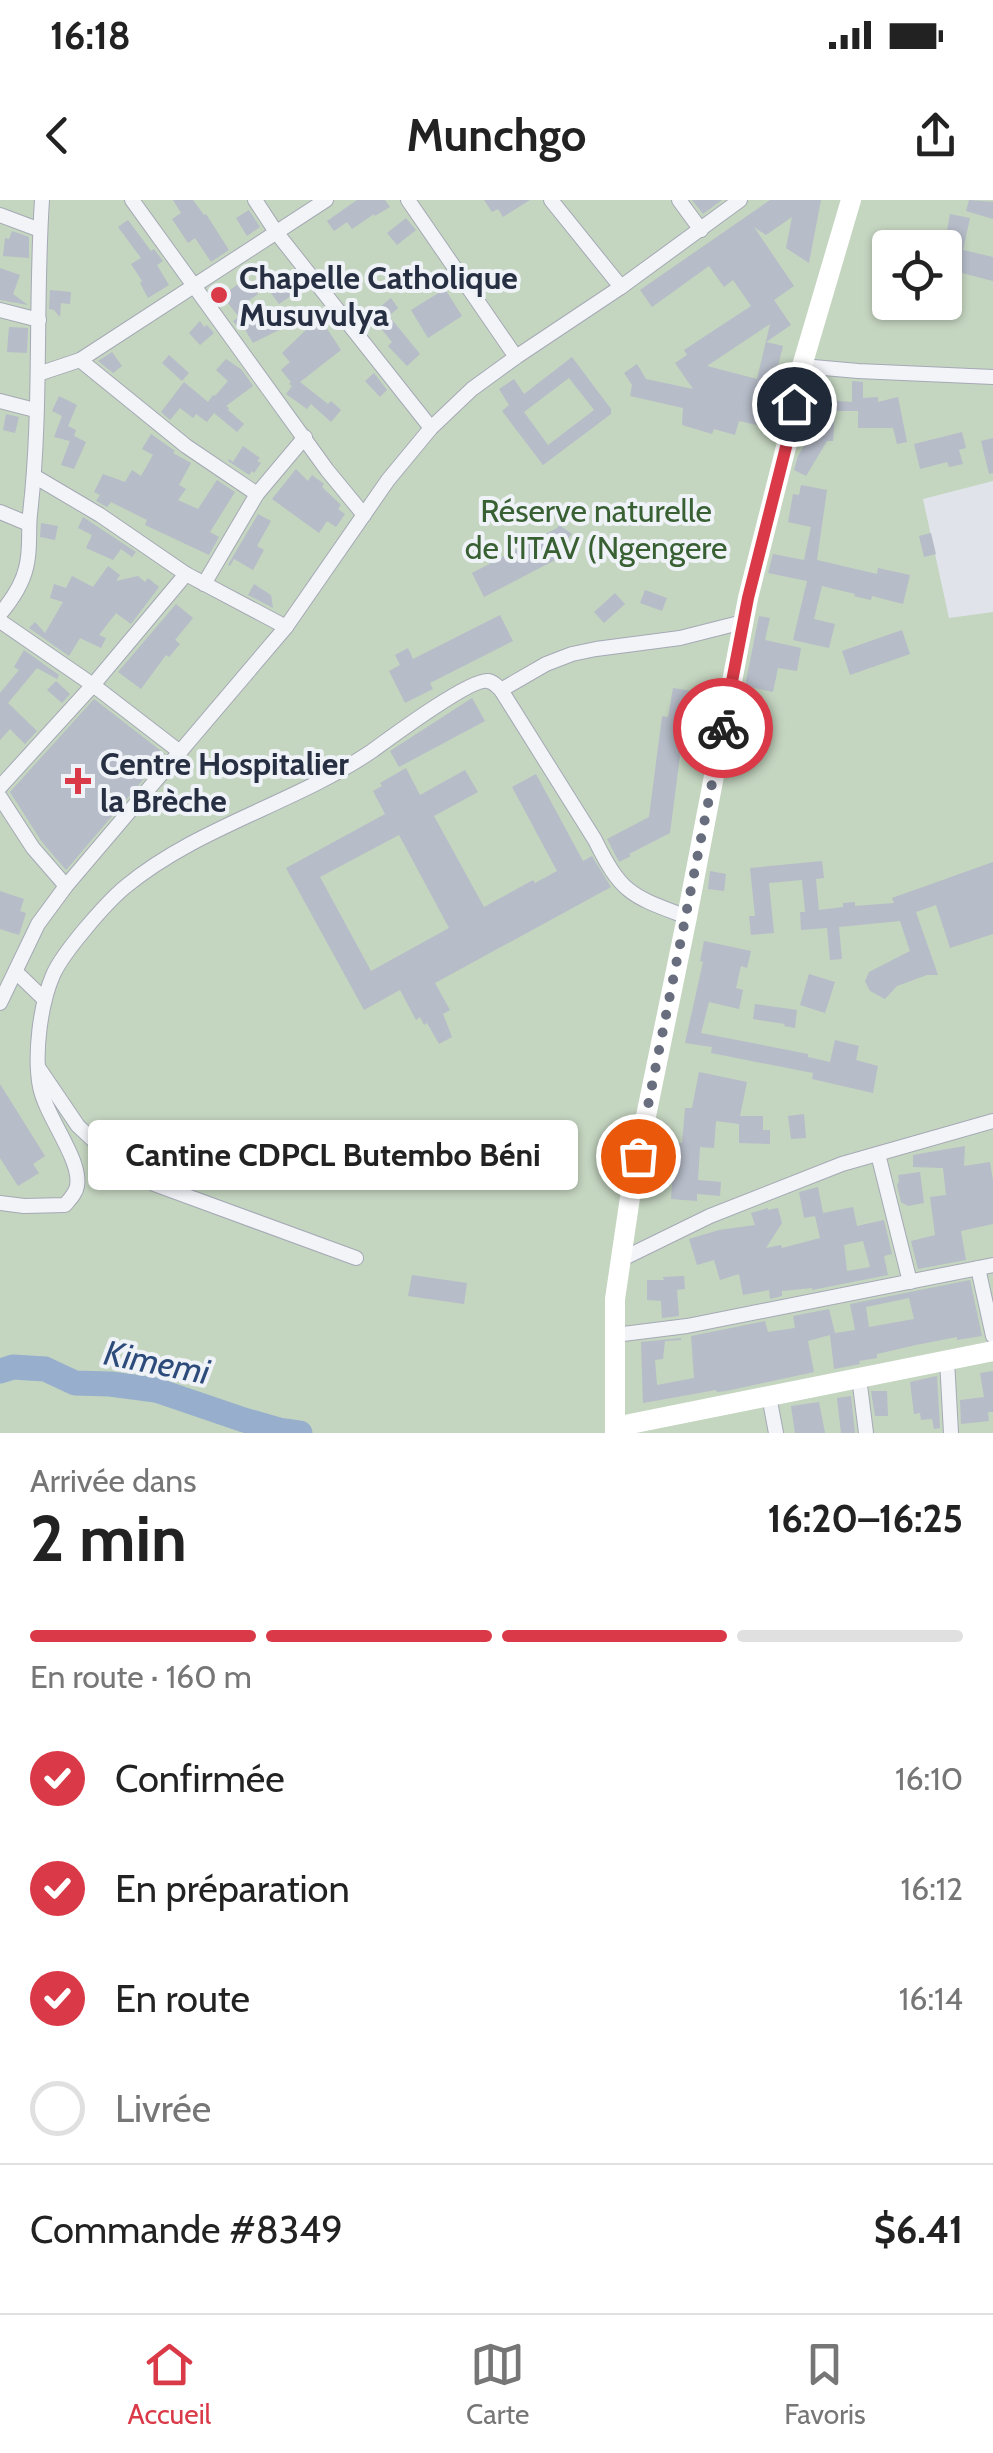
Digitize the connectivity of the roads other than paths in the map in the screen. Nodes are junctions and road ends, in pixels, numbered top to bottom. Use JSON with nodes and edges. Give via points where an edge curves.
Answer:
{"nodes":[{"id":1,"x":42,"y":200,"type":"edge"},
{"id":2,"x":132,"y":200,"type":"edge"},
{"id":3,"x":255,"y":200,"type":"edge"},
{"id":4,"x":326,"y":200,"type":"edge"},
{"id":5,"x":408,"y":200,"type":"edge"},
{"id":6,"x":551,"y":200,"type":"edge"},
{"id":7,"x":679,"y":200,"type":"edge"},
{"id":8,"x":740,"y":200,"type":"edge"},
{"id":9,"x":851,"y":200,"type":"edge"},
{"id":10,"x":0,"y":215,"type":"edge"},
{"id":11,"x":40,"y":230,"type":"junction"},
{"id":12,"x":701,"y":230,"type":"junction"},
{"id":13,"x":276,"y":232,"type":"junction"},
{"id":14,"x":195,"y":287,"type":"junction"},
{"id":15,"x":621,"y":287,"type":"junction"},
{"id":16,"x":0,"y":310,"type":"edge"},
{"id":17,"x":39,"y":320,"type":"junction"},
{"id":18,"x":516,"y":356,"type":"junction"},
{"id":19,"x":80,"y":360,"type":"junction"},
{"id":20,"x":802,"y":366,"type":"junction"},
{"id":21,"x":38,"y":374,"type":"junction"},
{"id":22,"x":993,"y":377,"type":"edge"},
{"id":23,"x":0,"y":401,"type":"edge"},
{"id":24,"x":35,"y":410,"type":"junction"},
{"id":25,"x":431,"y":428,"type":"junction"},
{"id":26,"x":305,"y":437,"type":"junction"},
{"id":27,"x":34,"y":476,"type":"junction"},
{"id":28,"x":257,"y":494,"type":"junction"},
{"id":29,"x":0,"y":512,"type":"edge"},
{"id":30,"x":364,"y":515,"type":"junction"},
{"id":31,"x":29,"y":524,"type":"junction"},
{"id":32,"x":186,"y":574,"type":"junction"},
{"id":33,"x":204,"y":584,"type":"junction"},
{"id":34,"x":0,"y":618,"type":"edge"},
{"id":35,"x":743,"y":622,"type":"junction"},
{"id":36,"x":286,"y":627,"type":"junction"},
{"id":37,"x":93,"y":686,"type":"junction"},
{"id":38,"x":500,"y":690,"type":"junction"},
{"id":39,"x":180,"y":752,"type":"junction"},
{"id":40,"x":0,"y":787,"type":"edge"},
{"id":41,"x":0,"y":797,"type":"edge"},
{"id":42,"x":66,"y":886,"type":"junction"},
{"id":43,"x":687,"y":917,"type":"junction"},
{"id":44,"x":16,"y":972,"type":"junction"},
{"id":45,"x":44,"y":999,"type":"junction"},
{"id":46,"x":0,"y":1002,"type":"edge"},
{"id":47,"x":38,"y":1068,"type":"junction"},
{"id":48,"x":993,"y":1121,"type":"edge"},
{"id":49,"x":878,"y":1154,"type":"junction"},
{"id":50,"x":0,"y":1203,"type":"edge"},
{"id":51,"x":356,"y":1258,"type":"dead end"},
{"id":52,"x":620,"y":1260,"type":"junction"},
{"id":53,"x":985,"y":1267,"type":"edge"},
{"id":54,"x":910,"y":1282,"type":"junction"},
{"id":55,"x":615,"y":1335,"type":"junction"},
{"id":56,"x":993,"y":1336,"type":"edge"},
{"id":57,"x":993,"y":1351,"type":"edge"},
{"id":58,"x":948,"y":1360,"type":"junction"},
{"id":59,"x":859,"y":1377,"type":"junction"},
{"id":60,"x":769,"y":1396,"type":"junction"},
{"id":61,"x":615,"y":1430,"type":"edge"},
{"id":62,"x":776,"y":1433,"type":"edge"},
{"id":63,"x":866,"y":1433,"type":"edge"},
{"id":64,"x":952,"y":1433,"type":"edge"}],
"edges":[{"from":1,"to":11,"type":"street"},
{"from":2,"to":14,"type":"street"},
{"from":3,"to":13,"type":"street"},
{"from":4,"to":13,"type":"street"},
{"from":5,"to":18,"type":"street"},
{"from":6,"to":15,"type":"street"},
{"from":7,"to":12,"type":"street"},
{"from":8,"to":12,"type":"street"},
{"from":9,"to":20,"type":"street"},
{"from":10,"to":11,"type":"street"},
{"from":11,"to":17,"type":"street"},
{"from":12,"to":15,"type":"street"},
{"from":13,"to":14,"type":"street"},
{"from":13,"to":25,"type":"street"},
{"from":14,"to":19,"type":"street"},
{"from":14,"to":26,"type":"street"},
{"from":15,"to":18,"type":"street"},
{"from":16,"to":17,"type":"street"},
{"from":17,"to":21,"type":"street"},
{"from":18,"to":25,"type":"street"},
{"from":19,"to":21,"type":"street"},
{"from":19,"to":28,"type":"street"},
{"from":20,"to":22,"type":"street"},
{"from":20,"to":35,"type":"street"},
{"from":21,"to":24,"type":"street"},
{"from":23,"to":24,"type":"street"},
{"from":24,"to":27,"type":"street"},
{"from":25,"to":30,"type":"street"},
{"from":26,"to":28,"type":"street"},
{"from":26,"to":30,"type":"street"},
{"from":27,"to":31,"type":"street"},
{"from":27,"to":32,"type":"street"},
{"from":28,"to":33,"type":"street"},
{"from":29,"to":31,"type":"street"},
{"from":30,"to":36,"type":"street"},
{"from":31,"to":34,"type":"street","via":[[26,568]]},
{"from":32,"to":33,"type":"street"},
{"from":32,"to":37,"type":"street"},
{"from":33,"to":36,"type":"street"},
{"from":34,"to":37,"type":"street"},
{"from":35,"to":38,"type":"street","via":[[572,654]]},
{"from":35,"to":43,"type":"street"},
{"from":36,"to":39,"type":"street"},
{"from":37,"to":39,"type":"street"},
{"from":37,"to":40,"type":"street"},
{"from":38,"to":43,"type":"street","via":[[625,889]]},
{"from":38,"to":45,"type":"street","via":[[477,682],[354,763],[186,845],[124,888],[92,921],[55,970]]},
{"from":39,"to":42,"type":"street"},
{"from":41,"to":42,"type":"street"},
{"from":42,"to":44,"type":"street","via":[[38,924]]},
{"from":43,"to":52,"type":"street"},
{"from":44,"to":45,"type":"street"},
{"from":44,"to":46,"type":"street"},
{"from":45,"to":47,"type":"street"},
{"from":47,"to":50,"type":"street","via":[[48,1115],[76,1168],[77,1186],[65,1205]]},
{"from":47,"to":51,"type":"street","via":[[78,1126],[154,1184]]},
{"from":48,"to":49,"type":"street"},
{"from":49,"to":52,"type":"street","via":[[710,1216]]},
{"from":49,"to":54,"type":"street"},
{"from":52,"to":55,"type":"street"},
{"from":53,"to":54,"type":"street"},
{"from":53,"to":56,"type":"street"},
{"from":54,"to":55,"type":"street"},
{"from":55,"to":61,"type":"street"},
{"from":57,"to":58,"type":"street"},
{"from":58,"to":59,"type":"street"},
{"from":58,"to":64,"type":"street"},
{"from":59,"to":60,"type":"street"},
{"from":59,"to":63,"type":"street"},
{"from":60,"to":61,"type":"street"},
{"from":60,"to":62,"type":"street"}]}
